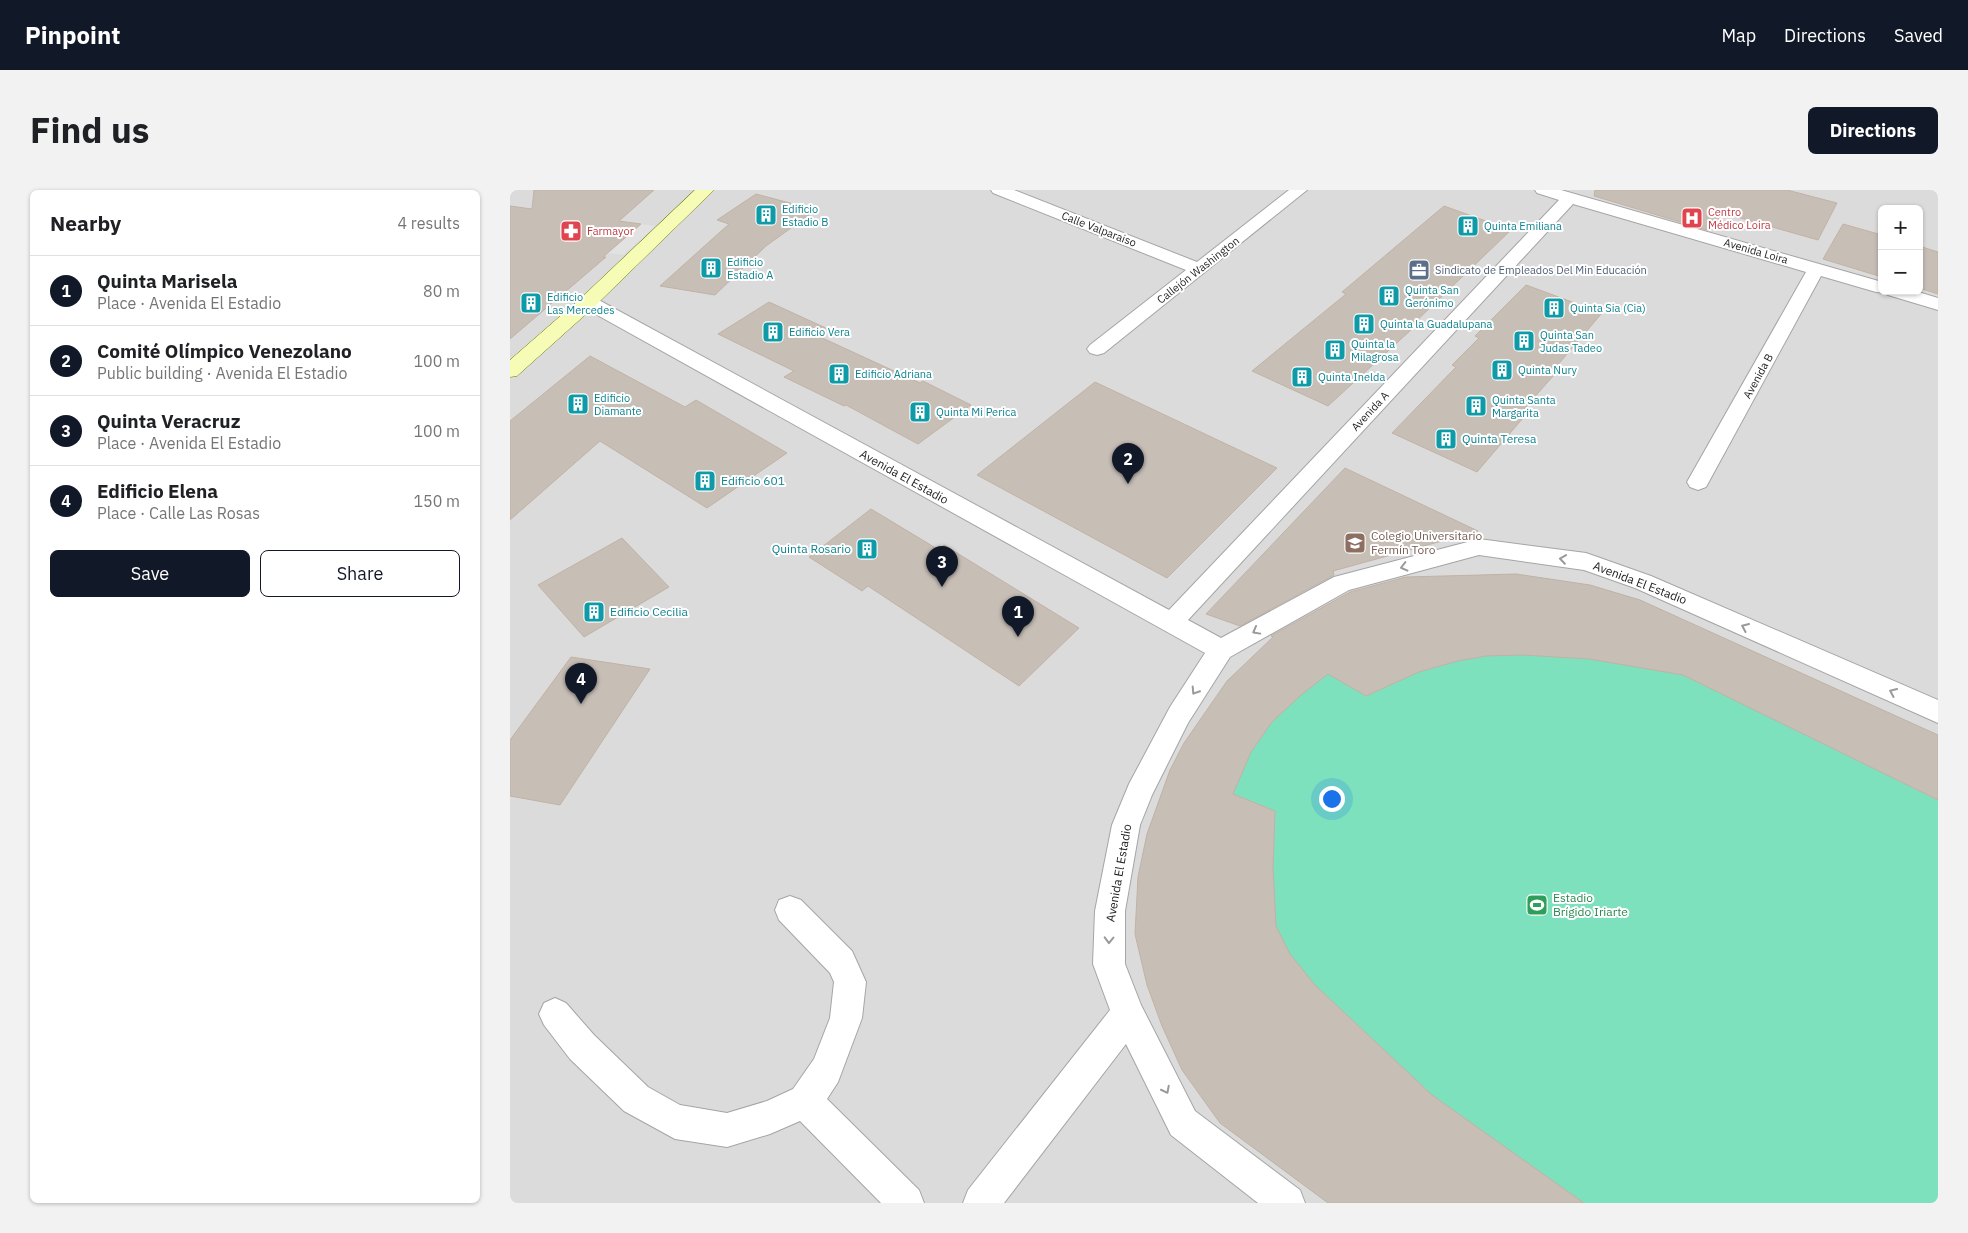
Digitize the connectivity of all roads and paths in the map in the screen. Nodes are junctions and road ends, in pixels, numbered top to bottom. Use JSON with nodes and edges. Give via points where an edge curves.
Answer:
{"nodes":[{"id":1,"x":705,"y":190,"type":"edge"},
{"id":2,"x":999,"y":190,"type":"edge"},
{"id":3,"x":1298,"y":190,"type":"edge"},
{"id":4,"x":1543,"y":190,"type":"edge"},
{"id":5,"x":1570,"y":198,"type":"junction"},
{"id":6,"x":1200,"y":269,"type":"junction"},
{"id":7,"x":1816,"y":269,"type":"junction"},
{"id":8,"x":1878,"y":287,"type":"edge"},
{"id":9,"x":1908,"y":295,"type":"edge"},
{"id":10,"x":588,"y":302,"type":"junction"},
{"id":11,"x":1938,"y":304,"type":"edge"},
{"id":12,"x":1097,"y":349,"type":"dead end"},
{"id":13,"x":513,"y":363,"type":"edge"},
{"id":14,"x":1698,"y":482,"type":"dead end"},
{"id":15,"x":1170,"y":623,"type":"junction"},
{"id":16,"x":1222,"y":650,"type":"junction"},
{"id":17,"x":1938,"y":712,"type":"edge"},
{"id":18,"x":790,"y":910,"type":"dead end"},
{"id":19,"x":554,"y":1014,"type":"dead end"},
{"id":20,"x":1128,"y":1014,"type":"junction"},
{"id":21,"x":805,"y":1101,"type":"junction"},
{"id":22,"x":906,"y":1203,"type":"edge"},
{"id":23,"x":981,"y":1203,"type":"edge"},
{"id":24,"x":1287,"y":1203,"type":"edge"}],
"edges":[{"from":1,"to":10,"type":"main road"},
{"from":2,"to":6,"type":"street","name":"Calle Valparaiso"},
{"from":3,"to":6,"type":"street","name":"Callejón Washington"},
{"from":4,"to":5,"type":"street","name":"Avenida Loira"},
{"from":5,"to":7,"type":"street","name":"Avenida Loira"},
{"from":5,"to":15,"type":"street","name":"Avenida A"},
{"from":6,"to":12,"type":"street","name":"Callejón Washington"},
{"from":7,"to":8,"type":"street","name":"Avenida Loira"},
{"from":7,"to":14,"type":"street","name":"Avenida B"},
{"from":9,"to":11,"type":"street"},
{"from":10,"to":13,"type":"main road"},
{"from":10,"to":15,"type":"street","name":"Avenida El Estadio"},
{"from":15,"to":16,"type":"street","name":"Avenida El Estadio"},
{"from":17,"to":16,"type":"street","name":"Avenida El Estadio","one_way":true,"via":[[1643,582],[1586,562],[1479,548],[1342,583]]},
{"from":16,"to":20,"type":"street","name":"Avenida El Estadio","one_way":true,"via":[[1179,715],[1126,825],[1110,911],[1109,964]]},
{"from":18,"to":21,"type":"street","via":[[841,962],[850,982],[846,1018],[826,1070]]},
{"from":19,"to":21,"type":"street","via":[[582,1047],[636,1099],[675,1122],[727,1130],[770,1117]]},
{"from":20,"to":23,"type":"street"},
{"from":20,"to":24,"type":"street","name":"Avenida El Estadio","one_way":true,"via":[[1183,1123]]},
{"from":21,"to":22,"type":"street"}]}
